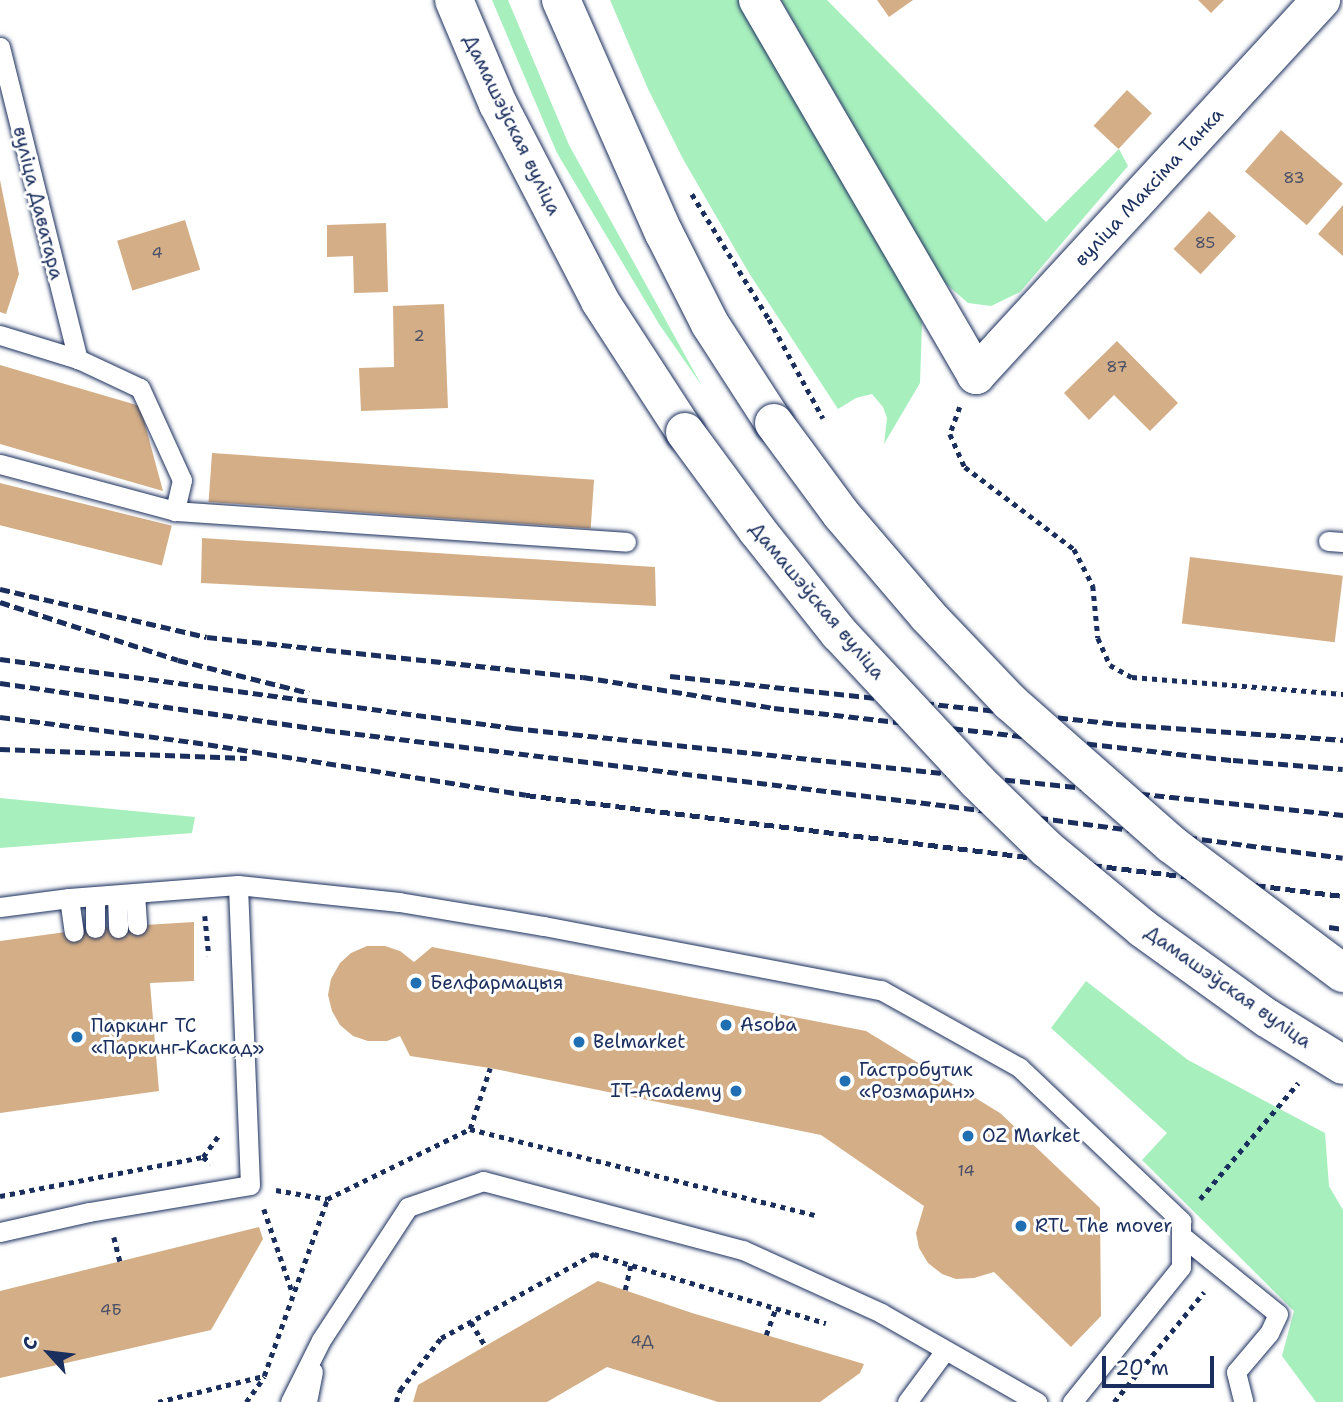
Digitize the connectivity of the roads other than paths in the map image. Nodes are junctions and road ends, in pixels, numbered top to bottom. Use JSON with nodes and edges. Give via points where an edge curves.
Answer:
{"nodes":[{"id":1,"x":454,"y":0,"type":"edge"},
{"id":2,"x":561,"y":0,"type":"edge"},
{"id":3,"x":758,"y":0,"type":"edge"},
{"id":4,"x":1321,"y":0,"type":"edge"},
{"id":5,"x":0,"y":47,"type":"edge"},
{"id":6,"x":0,"y":335,"type":"edge"},
{"id":7,"x":78,"y":359,"type":"junction"},
{"id":8,"x":0,"y":464,"type":"edge"},
{"id":9,"x":175,"y":511,"type":"junction"},
{"id":10,"x":626,"y":542,"type":"dead end"},
{"id":11,"x":238,"y":886,"type":"junction"},
{"id":12,"x":126,"y":895,"type":"junction"},
{"id":13,"x":96,"y":897,"type":"junction"},
{"id":14,"x":69,"y":898,"type":"junction"},
{"id":15,"x":0,"y":907,"type":"edge"},
{"id":16,"x":127,"y":926,"type":"dead end"},
{"id":17,"x":95,"y":928,"type":"dead end"},
{"id":18,"x":74,"y":932,"type":"dead end"},
{"id":19,"x":1343,"y":973,"type":"edge"},
{"id":20,"x":1343,"y":1065,"type":"edge"},
{"id":21,"x":1182,"y":1229,"type":"junction"},
{"id":22,"x":0,"y":1232,"type":"edge"},
{"id":23,"x":321,"y":1340,"type":"junction"},
{"id":24,"x":944,"y":1352,"type":"junction"},
{"id":25,"x":1242,"y":1401,"type":"edge"},
{"id":26,"x":290,"y":1402,"type":"edge"},
{"id":27,"x":307,"y":1402,"type":"edge"},
{"id":28,"x":907,"y":1402,"type":"edge"},
{"id":29,"x":1037,"y":1402,"type":"edge"},
{"id":30,"x":1072,"y":1402,"type":"edge"}],
"edges":[{"from":1,"to":20,"type":"main road","name":"Дамашэўская вуліца","bridge":true,"via":[[498,104],[600,301],[685,432],[839,633],[976,781],[1047,849],[1142,928],[1267,1018]]},
{"from":2,"to":19,"type":"main road","bridge":true,"via":[[710,324],[774,423],[841,514],[1010,702],[1171,844]]},
{"from":3,"to":4,"type":"main road","name":"вуліца Максіма Танка","via":[[976,375]]},
{"from":5,"to":7,"type":"lane","name":"вуліца Даватара"},
{"from":6,"to":7,"type":"lane"},
{"from":7,"to":9,"type":"lane","via":[[140,388],[182,480]]},
{"from":8,"to":9,"type":"lane"},
{"from":9,"to":10,"type":"lane"},
{"from":11,"to":12,"type":"lane"},
{"from":11,"to":21,"type":"lane","via":[[399,902],[881,990],[1019,1067]]},
{"from":11,"to":22,"type":"lane","via":[[250,1185]]},
{"from":12,"to":13,"type":"lane"},
{"from":12,"to":16,"type":"lane"},
{"from":13,"to":14,"type":"lane"},
{"from":13,"to":17,"type":"lane"},
{"from":14,"to":15,"type":"lane"},
{"from":14,"to":18,"type":"lane"},
{"from":21,"to":25,"type":"lane","via":[[1278,1314],[1269,1333],[1236,1372]]},
{"from":21,"to":30,"type":"lane","via":[[1181,1267]]},
{"from":23,"to":24,"type":"lane","via":[[408,1207],[483,1181],[743,1250],[881,1313]]},
{"from":23,"to":26,"type":"lane"},
{"from":23,"to":27,"type":"lane"},
{"from":24,"to":28,"type":"lane"},
{"from":24,"to":29,"type":"lane"}]}
